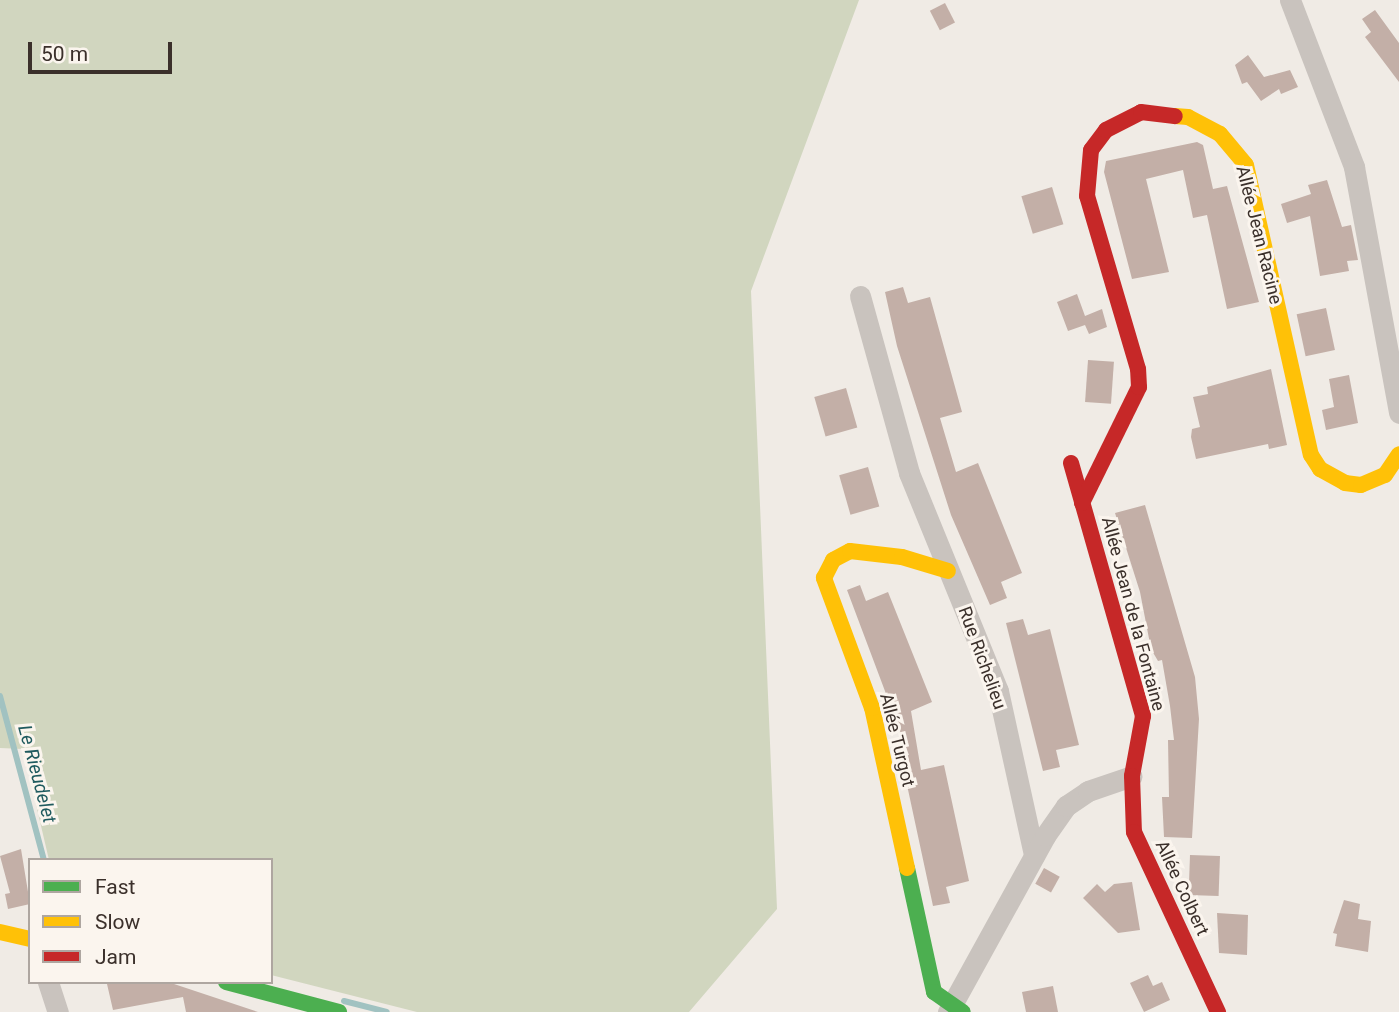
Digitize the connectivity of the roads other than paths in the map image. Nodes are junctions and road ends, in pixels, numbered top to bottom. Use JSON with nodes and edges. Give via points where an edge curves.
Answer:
{"nodes":[{"id":1,"x":1290,"y":0,"type":"edge"},
{"id":2,"x":860,"y":296,"type":"dead end"},
{"id":3,"x":1399,"y":413,"type":"edge"},
{"id":4,"x":1399,"y":454,"type":"edge"},
{"id":5,"x":1071,"y":463,"type":"dead end"},
{"id":6,"x":1082,"y":503,"type":"junction"},
{"id":7,"x":948,"y":571,"type":"junction"},
{"id":8,"x":1132,"y":776,"type":"junction"},
{"id":9,"x":1034,"y":855,"type":"junction"},
{"id":10,"x":0,"y":932,"type":"edge"},
{"id":11,"x":28,"y":939,"type":"edge"},
{"id":12,"x":49,"y":984,"type":"edge"},
{"id":13,"x":234,"y":984,"type":"edge"},
{"id":14,"x":954,"y":1010,"type":"edge"},
{"id":15,"x":58,"y":1012,"type":"edge"},
{"id":16,"x":340,"y":1012,"type":"edge"},
{"id":17,"x":1219,"y":1012,"type":"edge"}],
"edges":[{"from":1,"to":3,"type":"street","via":[[1354,167]]},
{"from":2,"to":7,"type":"street","name":"Rue Richelieu","via":[[909,473]]},
{"from":4,"to":6,"type":"street","name":"Allée Jean Racine","via":[[1385,475],[1360,485],[1345,484],[1320,469],[1311,454],[1246,165],[1210,128],[1188,117],[1141,112],[1106,130],[1091,150],[1086,172],[1087,196],[1138,369],[1139,387]]},
{"from":5,"to":6,"type":"street","name":"Allée Jean de la Fontaine"},
{"from":6,"to":8,"type":"street","name":"Allée Jean de la Fontaine","via":[[1143,716]]},
{"from":7,"to":9,"type":"street","name":"Rue Richelieu","via":[[998,691]]},
{"from":7,"to":14,"type":"street","name":"Allée Turgot","via":[[902,558],[850,551],[833,559],[824,578],[872,708],[934,992]]},
{"from":8,"to":9,"type":"street","via":[[1088,791],[1066,806]]},
{"from":8,"to":17,"type":"street","name":"Allée Colbert","via":[[1134,832]]},
{"from":9,"to":14,"type":"street"},
{"from":10,"to":11,"type":"street"},
{"from":12,"to":15,"type":"street"},
{"from":13,"to":16,"type":"street"}]}
